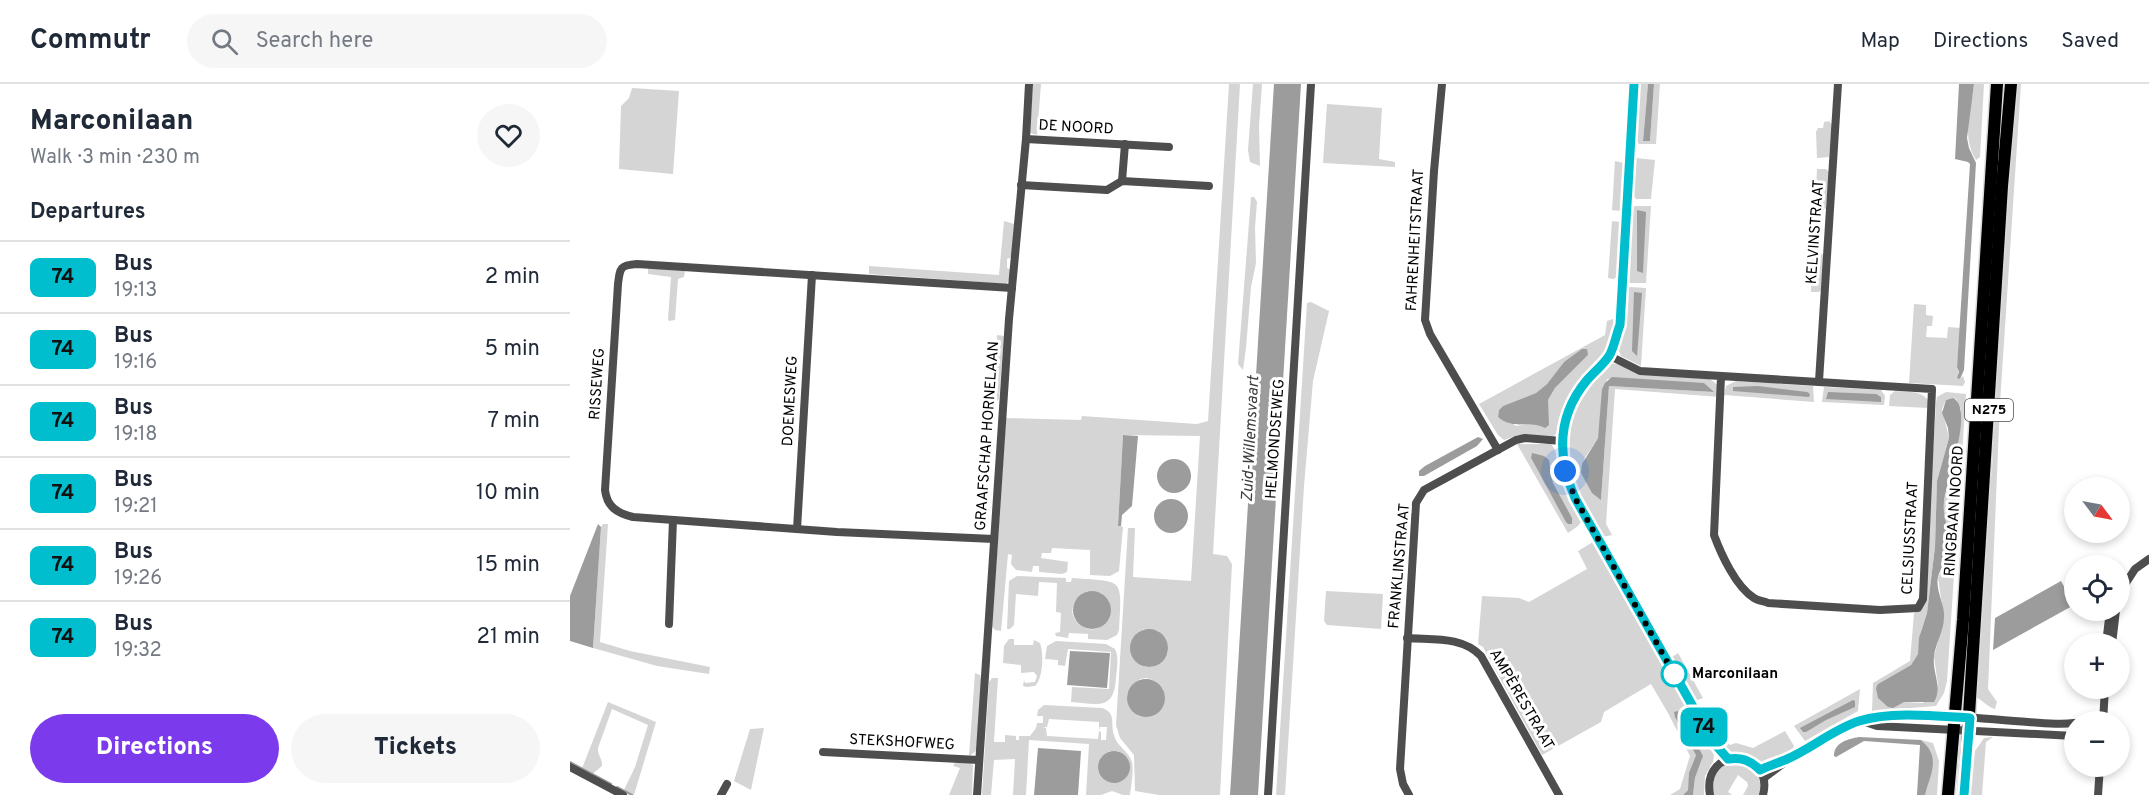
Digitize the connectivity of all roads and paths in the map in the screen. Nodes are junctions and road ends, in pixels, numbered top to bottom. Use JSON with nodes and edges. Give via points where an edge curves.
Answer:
{"nodes":[{"id":1,"x":1029,"y":84,"type":"edge"},
{"id":2,"x":1311,"y":84,"type":"edge"},
{"id":3,"x":1442,"y":84,"type":"edge"},
{"id":4,"x":1634,"y":84,"type":"edge"},
{"id":5,"x":1838,"y":84,"type":"edge"},
{"id":6,"x":1997,"y":84,"type":"edge"},
{"id":7,"x":2011,"y":84,"type":"edge"},
{"id":8,"x":1026,"y":139,"type":"junction"},
{"id":9,"x":1125,"y":144,"type":"junction"},
{"id":10,"x":1169,"y":147,"type":"dead end"},
{"id":11,"x":1122,"y":181,"type":"junction"},
{"id":12,"x":1021,"y":185,"type":"junction"},
{"id":13,"x":1209,"y":186,"type":"dead end"},
{"id":14,"x":812,"y":275,"type":"junction"},
{"id":15,"x":1012,"y":288,"type":"junction"},
{"id":16,"x":1610,"y":356,"type":"junction"},
{"id":17,"x":1721,"y":377,"type":"junction"},
{"id":18,"x":1819,"y":381,"type":"junction"},
{"id":19,"x":1562,"y":441,"type":"junction"},
{"id":20,"x":1498,"y":450,"type":"junction"},
{"id":21,"x":673,"y":520,"type":"junction"},
{"id":22,"x":797,"y":529,"type":"junction"},
{"id":23,"x":994,"y":539,"type":"junction"},
{"id":24,"x":2149,"y":559,"type":"edge"},
{"id":25,"x":2130,"y":577,"type":"edge"},
{"id":26,"x":669,"y":624,"type":"dead end"},
{"id":27,"x":1407,"y":638,"type":"junction"},
{"id":28,"x":1955,"y":718,"type":"junction"},
{"id":29,"x":1861,"y":721,"type":"junction"},
{"id":30,"x":2064,"y":723,"type":"edge"},
{"id":31,"x":1970,"y":725,"type":"junction"},
{"id":32,"x":1954,"y":731,"type":"junction"},
{"id":33,"x":2064,"y":735,"type":"edge"},
{"id":34,"x":1713,"y":742,"type":"junction"},
{"id":35,"x":823,"y":752,"type":"dead end"},
{"id":36,"x":1728,"y":759,"type":"junction"},
{"id":37,"x":979,"y":760,"type":"junction"},
{"id":38,"x":1786,"y":760,"type":"junction"},
{"id":39,"x":1720,"y":764,"type":"junction"},
{"id":40,"x":570,"y":767,"type":"edge"},
{"id":41,"x":1760,"y":770,"type":"junction"},
{"id":42,"x":2099,"y":777,"type":"edge"},
{"id":43,"x":1764,"y":778,"type":"junction"},
{"id":44,"x":727,"y":784,"type":"dead end"},
{"id":45,"x":976,"y":793,"type":"edge"},
{"id":46,"x":623,"y":795,"type":"edge"},
{"id":47,"x":722,"y":795,"type":"edge"},
{"id":48,"x":1268,"y":795,"type":"edge"},
{"id":49,"x":1409,"y":795,"type":"edge"},
{"id":50,"x":1559,"y":795,"type":"edge"},
{"id":51,"x":1710,"y":795,"type":"edge"},
{"id":52,"x":1763,"y":795,"type":"edge"},
{"id":53,"x":1948,"y":795,"type":"edge"},
{"id":54,"x":1964,"y":795,"type":"edge"},
{"id":55,"x":2098,"y":795,"type":"edge"}],
"edges":[{"from":1,"to":8,"type":"street","name":"GRAAFSCHAP HORNELAAN"},
{"from":2,"to":48,"type":"street","name":"HELMONDSEWEG"},
{"from":3,"to":20,"type":"street","name":"FAHRENHEITSTRAAT","via":[[1425,320]]},
{"from":4,"to":16,"type":"street","via":[[1620,325]]},
{"from":5,"to":18,"type":"street","name":"KELVINSTRAAT"},
{"from":6,"to":28,"type":"main road","name":"RINGBAAN NOORD","number":"N275"},
{"from":7,"to":31,"type":"main road","name":"RINGBAAN NOORD","number":"N275"},
{"from":8,"to":9,"type":"street","name":"DE NOORD"},
{"from":8,"to":12,"type":"street","name":"GRAAFSCHAP HORNELAAN"},
{"from":9,"to":10,"type":"street","name":"DE NOORD"},
{"from":9,"to":11,"type":"street","name":"DE NOORD"},
{"from":11,"to":12,"type":"street","via":[[1107,190]]},
{"from":11,"to":13,"type":"street"},
{"from":12,"to":15,"type":"street","name":"GRAAFSCHAP HORNELAAN"},
{"from":14,"to":15,"type":"street","name":"RISSEWEG"},
{"from":14,"to":21,"type":"street","name":"RISSEWEG","via":[[637,264],[620,270],[606,499],[623,515]]},
{"from":14,"to":22,"type":"street","name":"DOEMESWEG"},
{"from":15,"to":23,"type":"street","name":"GRAAFSCHAP HORNELAAN"},
{"from":16,"to":17,"type":"street","name":"CELSIUSSTRAAT","via":[[1640,371]]},
{"from":16,"to":19,"type":"street","via":[[1574,400]]},
{"from":17,"to":18,"type":"street","name":"CELSIUSSTRAAT"},
{"from":17,"to":18,"type":"street","name":"CELSIUSSTRAAT","via":[[1714,535],[1722,556],[1741,584],[1754,598],[1768,603],[1880,610],[1918,608],[1923,599],[1932,389]]},
{"from":19,"to":20,"type":"street","name":"FRANKLINSTRAAT","via":[[1516,440]]},
{"from":19,"to":34,"type":"street","via":[[1562,460],[1575,498]]},
{"from":20,"to":27,"type":"street","name":"FRANKLINSTRAAT","via":[[1424,490],[1416,503]]},
{"from":21,"to":22,"type":"street","name":"RISSEWEG"},
{"from":21,"to":26,"type":"street"},
{"from":22,"to":23,"type":"street","name":"RISSEWEG"},
{"from":23,"to":37,"type":"street","name":"GRAAFSCHAP HORNELAAN"},
{"from":24,"to":25,"type":"street"},
{"from":27,"to":49,"type":"street","name":"FRANKLINSTRAAT","via":[[1400,769]]},
{"from":27,"to":50,"type":"street","name":"AMPÈRESTRAAT","via":[[1460,642],[1481,656]]},
{"from":28,"to":29,"type":"street","via":[[1896,716]]},
{"from":28,"to":31,"type":"street"},
{"from":28,"to":32,"type":"main road","name":"RINGBAAN NOORD","number":"N275"},
{"from":29,"to":32,"type":"street","via":[[1877,726]]},
{"from":29,"to":38,"type":"street"},
{"from":30,"to":31,"type":"street"},
{"from":31,"to":32,"type":"street"},
{"from":31,"to":33,"type":"street"},
{"from":31,"to":54,"type":"main road","name":"RINGBAAN NOORD","number":"N275"},
{"from":32,"to":53,"type":"main road","name":"RINGBAAN NOORD","number":"N275"},
{"from":34,"to":36,"type":"street"},
{"from":34,"to":39,"type":"street"},
{"from":35,"to":37,"type":"street","name":"STEKSHOFWEG"},
{"from":36,"to":39,"type":"street"},
{"from":36,"to":41,"type":"street","via":[[1749,761]]},
{"from":37,"to":45,"type":"street","name":"GRAAFSCHAP HORNELAAN"},
{"from":38,"to":41,"type":"street"},
{"from":38,"to":43,"type":"street"},
{"from":39,"to":51,"type":"street","via":[[1710,778]]},
{"from":40,"to":46,"type":"street"},
{"from":41,"to":43,"type":"street"},
{"from":42,"to":55,"type":"street"},
{"from":43,"to":52,"type":"street"},
{"from":44,"to":47,"type":"street"}]}
